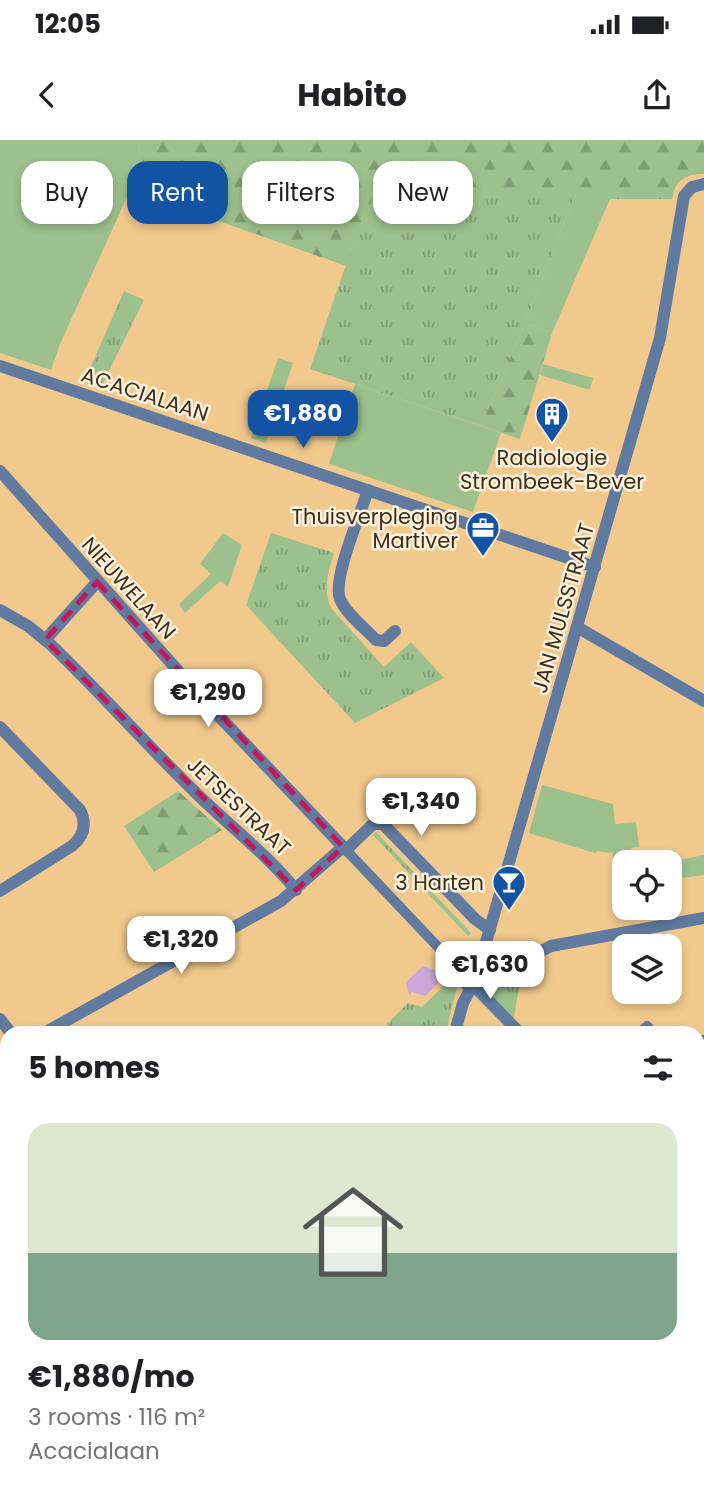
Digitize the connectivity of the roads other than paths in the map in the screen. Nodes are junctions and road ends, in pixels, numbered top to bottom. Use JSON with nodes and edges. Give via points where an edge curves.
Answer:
{"nodes":[{"id":1,"x":704,"y":184,"type":"edge"},
{"id":2,"x":0,"y":366,"type":"edge"},
{"id":3,"x":0,"y":471,"type":"edge"},
{"id":4,"x":368,"y":490,"type":"junction"},
{"id":5,"x":595,"y":567,"type":"junction"},
{"id":6,"x":97,"y":582,"type":"junction"},
{"id":7,"x":0,"y":610,"type":"edge"},
{"id":8,"x":578,"y":627,"type":"junction"},
{"id":9,"x":395,"y":631,"type":"dead end"},
{"id":10,"x":45,"y":640,"type":"junction"},
{"id":11,"x":704,"y":701,"type":"edge"},
{"id":12,"x":0,"y":727,"type":"edge"},
{"id":13,"x":344,"y":849,"type":"junction"},
{"id":14,"x":296,"y":890,"type":"junction"},
{"id":15,"x":0,"y":891,"type":"edge"},
{"id":16,"x":704,"y":918,"type":"edge"},
{"id":17,"x":489,"y":930,"type":"junction"},
{"id":18,"x":438,"y":947,"type":"dead end"},
{"id":19,"x":478,"y":982,"type":"junction"},
{"id":20,"x":57,"y":1026,"type":"edge"},
{"id":21,"x":457,"y":1026,"type":"edge"},
{"id":22,"x":514,"y":1026,"type":"edge"}],
"edges":[{"from":1,"to":5,"type":"street","name":"JAN MULSSTRAAT","via":[[692,187],[684,197],[660,338]]},
{"from":2,"to":4,"type":"street","name":"ACACIALAAN"},
{"from":3,"to":6,"type":"street","name":"NIEUWELAAN"},
{"from":4,"to":5,"type":"street","name":"ACACIALAAN"},
{"from":4,"to":9,"type":"street","via":[[339,576],[338,594],[376,640]]},
{"from":5,"to":8,"type":"street","name":"JAN MULSSTRAAT"},
{"from":6,"to":10,"type":"street"},
{"from":6,"to":13,"type":"street","name":"NIEUWELAAN"},
{"from":7,"to":10,"type":"street","name":"JETSESTRAAT"},
{"from":8,"to":11,"type":"street"},
{"from":8,"to":17,"type":"street","name":"JAN MULSSTRAAT"},
{"from":10,"to":14,"type":"street","name":"JETSESTRAAT"},
{"from":12,"to":15,"type":"street","via":[[80,810],[84,825],[72,846]]},
{"from":13,"to":14,"type":"street"},
{"from":13,"to":17,"type":"street","via":[[373,824],[383,824]]},
{"from":13,"to":18,"type":"street"},
{"from":14,"to":20,"type":"street"},
{"from":16,"to":19,"type":"street","via":[[551,946]]},
{"from":17,"to":19,"type":"street","name":"JAN MULSSTRAAT"},
{"from":19,"to":21,"type":"street","name":"JAN MULSSTRAAT","via":[[463,1003]]},
{"from":19,"to":22,"type":"street"}]}
